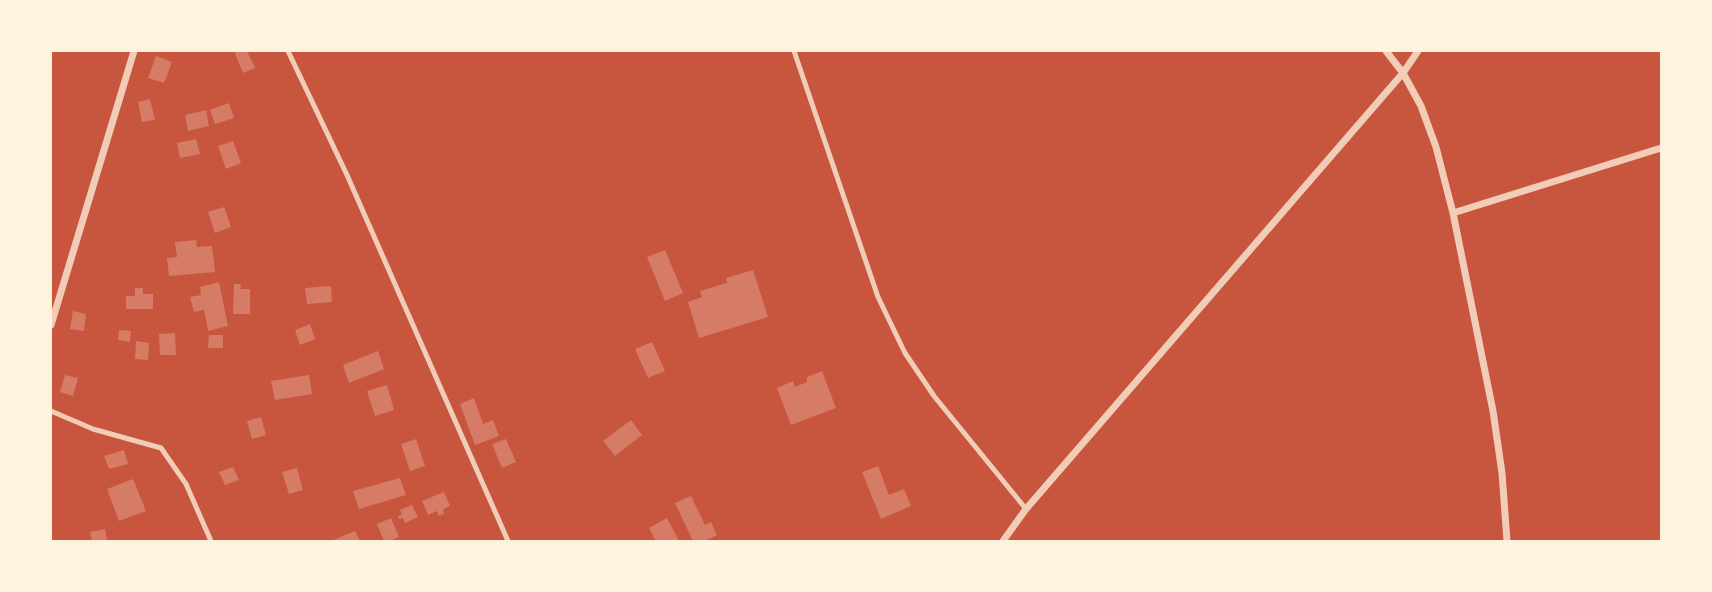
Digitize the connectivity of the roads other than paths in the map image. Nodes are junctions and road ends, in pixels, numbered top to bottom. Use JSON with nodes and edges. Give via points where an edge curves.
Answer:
{"nodes":[{"id":1,"x":134,"y":51,"type":"edge"},
{"id":2,"x":288,"y":51,"type":"edge"},
{"id":3,"x":794,"y":51,"type":"edge"},
{"id":4,"x":1386,"y":51,"type":"edge"},
{"id":5,"x":1418,"y":51,"type":"edge"},
{"id":6,"x":1403,"y":73,"type":"junction"},
{"id":7,"x":1661,"y":148,"type":"edge"},
{"id":8,"x":1453,"y":213,"type":"junction"},
{"id":9,"x":51,"y":325,"type":"edge"},
{"id":10,"x":51,"y":411,"type":"edge"},
{"id":11,"x":1026,"y":509,"type":"junction"},
{"id":12,"x":211,"y":541,"type":"edge"},
{"id":13,"x":508,"y":541,"type":"edge"},
{"id":14,"x":1003,"y":541,"type":"edge"},
{"id":15,"x":1507,"y":541,"type":"edge"}],
"edges":[{"from":1,"to":9,"type":"street"},
{"from":2,"to":13,"type":"lane"},
{"from":3,"to":11,"type":"lane","via":[[878,297],[905,353]]},
{"from":4,"to":6,"type":"street"},
{"from":5,"to":6,"type":"street"},
{"from":6,"to":8,"type":"street","via":[[1429,126]]},
{"from":6,"to":11,"type":"street"},
{"from":7,"to":8,"type":"street"},
{"from":8,"to":15,"type":"street","via":[[1493,411]]},
{"from":10,"to":12,"type":"lane","via":[[93,429],[160,448],[186,484]]},
{"from":11,"to":14,"type":"street"}]}
